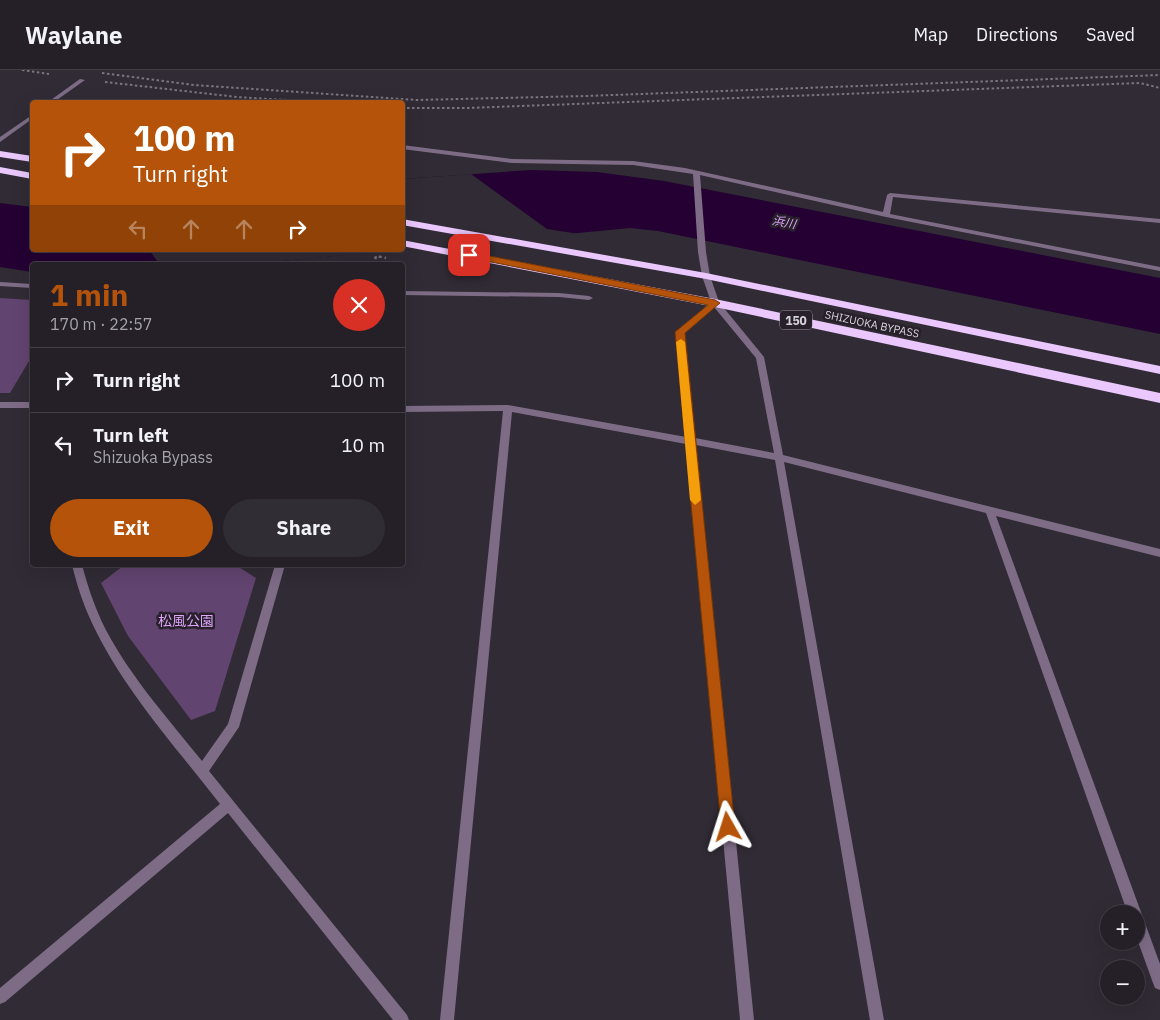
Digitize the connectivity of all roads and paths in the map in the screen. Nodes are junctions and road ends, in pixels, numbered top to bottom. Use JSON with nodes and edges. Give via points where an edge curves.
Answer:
{"nodes":[{"id":1,"x":22,"y":70,"type":"edge"},
{"id":2,"x":95,"y":71,"type":"dead end"},
{"id":3,"x":1160,"y":75,"type":"edge"},
{"id":4,"x":82,"y":80,"type":"junction"},
{"id":5,"x":1160,"y":88,"type":"edge"},
{"id":6,"x":54,"y":100,"type":"edge"},
{"id":7,"x":287,"y":100,"type":"edge"},
{"id":8,"x":405,"y":108,"type":"edge"},
{"id":9,"x":30,"y":118,"type":"edge"},
{"id":10,"x":0,"y":140,"type":"edge"},
{"id":11,"x":405,"y":148,"type":"edge"},
{"id":12,"x":0,"y":154,"type":"edge"},
{"id":13,"x":30,"y":160,"type":"edge"},
{"id":14,"x":0,"y":170,"type":"edge"},
{"id":15,"x":696,"y":172,"type":"junction"},
{"id":16,"x":30,"y":176,"type":"edge"},
{"id":17,"x":886,"y":215,"type":"junction"},
{"id":18,"x":1160,"y":221,"type":"edge"},
{"id":19,"x":405,"y":223,"type":"edge"},
{"id":20,"x":405,"y":243,"type":"edge"},
{"id":21,"x":376,"y":256,"type":"dead end"},
{"id":22,"x":375,"y":262,"type":"edge"},
{"id":23,"x":1160,"y":269,"type":"edge"},
{"id":24,"x":706,"y":276,"type":"junction"},
{"id":25,"x":0,"y":284,"type":"edge"},
{"id":26,"x":30,"y":286,"type":"edge"},
{"id":27,"x":405,"y":293,"type":"edge"},
{"id":28,"x":589,"y":298,"type":"dead end"},
{"id":29,"x":715,"y":303,"type":"junction"},
{"id":30,"x":1160,"y":370,"type":"edge"},
{"id":31,"x":1160,"y":398,"type":"edge"},
{"id":32,"x":0,"y":405,"type":"edge"},
{"id":33,"x":30,"y":406,"type":"edge"},
{"id":34,"x":508,"y":408,"type":"junction"},
{"id":35,"x":405,"y":409,"type":"edge"},
{"id":36,"x":689,"y":442,"type":"junction"},
{"id":37,"x":779,"y":456,"type":"junction"},
{"id":38,"x":989,"y":509,"type":"junction"},
{"id":39,"x":1160,"y":553,"type":"edge"},
{"id":40,"x":77,"y":567,"type":"edge"},
{"id":41,"x":279,"y":567,"type":"edge"},
{"id":42,"x":202,"y":771,"type":"junction"},
{"id":43,"x":228,"y":805,"type":"junction"},
{"id":44,"x":1132,"y":905,"type":"edge"},
{"id":45,"x":1145,"y":940,"type":"edge"},
{"id":46,"x":1160,"y":983,"type":"edge"},
{"id":47,"x":0,"y":997,"type":"edge"},
{"id":48,"x":402,"y":1020,"type":"edge"},
{"id":49,"x":447,"y":1020,"type":"edge"},
{"id":50,"x":747,"y":1020,"type":"edge"},
{"id":51,"x":877,"y":1020,"type":"edge"}],
"edges":[{"from":1,"to":4,"type":"path"},
{"from":2,"to":3,"type":"path","via":[[194,86],[417,100]]},
{"from":4,"to":6,"type":"street"},
{"from":4,"to":7,"type":"path"},
{"from":5,"to":8,"type":"path","via":[[1140,83]]},
{"from":9,"to":10,"type":"street"},
{"from":11,"to":15,"type":"street","via":[[512,161],[633,164]]},
{"from":12,"to":13,"type":"highway"},
{"from":14,"to":16,"type":"highway"},
{"from":15,"to":17,"type":"street"},
{"from":15,"to":24,"type":"street"},
{"from":17,"to":18,"type":"street","via":[[890,194]]},
{"from":17,"to":23,"type":"street"},
{"from":19,"to":24,"type":"highway","name":"SHIZUOKA BYPASS","number":"150"},
{"from":20,"to":29,"type":"highway","name":"SHIZUOKA BYPASS","number":"150"},
{"from":21,"to":22,"type":"path"},
{"from":24,"to":29,"type":"street"},
{"from":24,"to":30,"type":"highway","name":"SHIZUOKA BYPASS","number":"150"},
{"from":25,"to":26,"type":"street"},
{"from":27,"to":28,"type":"street"},
{"from":29,"to":31,"type":"highway","name":"SHIZUOKA BYPASS","number":"150"},
{"from":29,"to":36,"type":"street","via":[[680,332]]},
{"from":29,"to":37,"type":"street","via":[[760,357]]},
{"from":32,"to":33,"type":"street"},
{"from":34,"to":35,"type":"street"},
{"from":34,"to":36,"type":"street"},
{"from":34,"to":49,"type":"street"},
{"from":36,"to":37,"type":"street"},
{"from":36,"to":50,"type":"street"},
{"from":37,"to":38,"type":"street"},
{"from":37,"to":51,"type":"street"},
{"from":38,"to":39,"type":"street"},
{"from":38,"to":44,"type":"street"},
{"from":40,"to":42,"type":"street","via":[[82,590],[99,628],[130,679]]},
{"from":41,"to":42,"type":"street","via":[[233,727]]},
{"from":42,"to":43,"type":"street"},
{"from":43,"to":47,"type":"street"},
{"from":43,"to":48,"type":"street"},
{"from":45,"to":46,"type":"street"}]}
